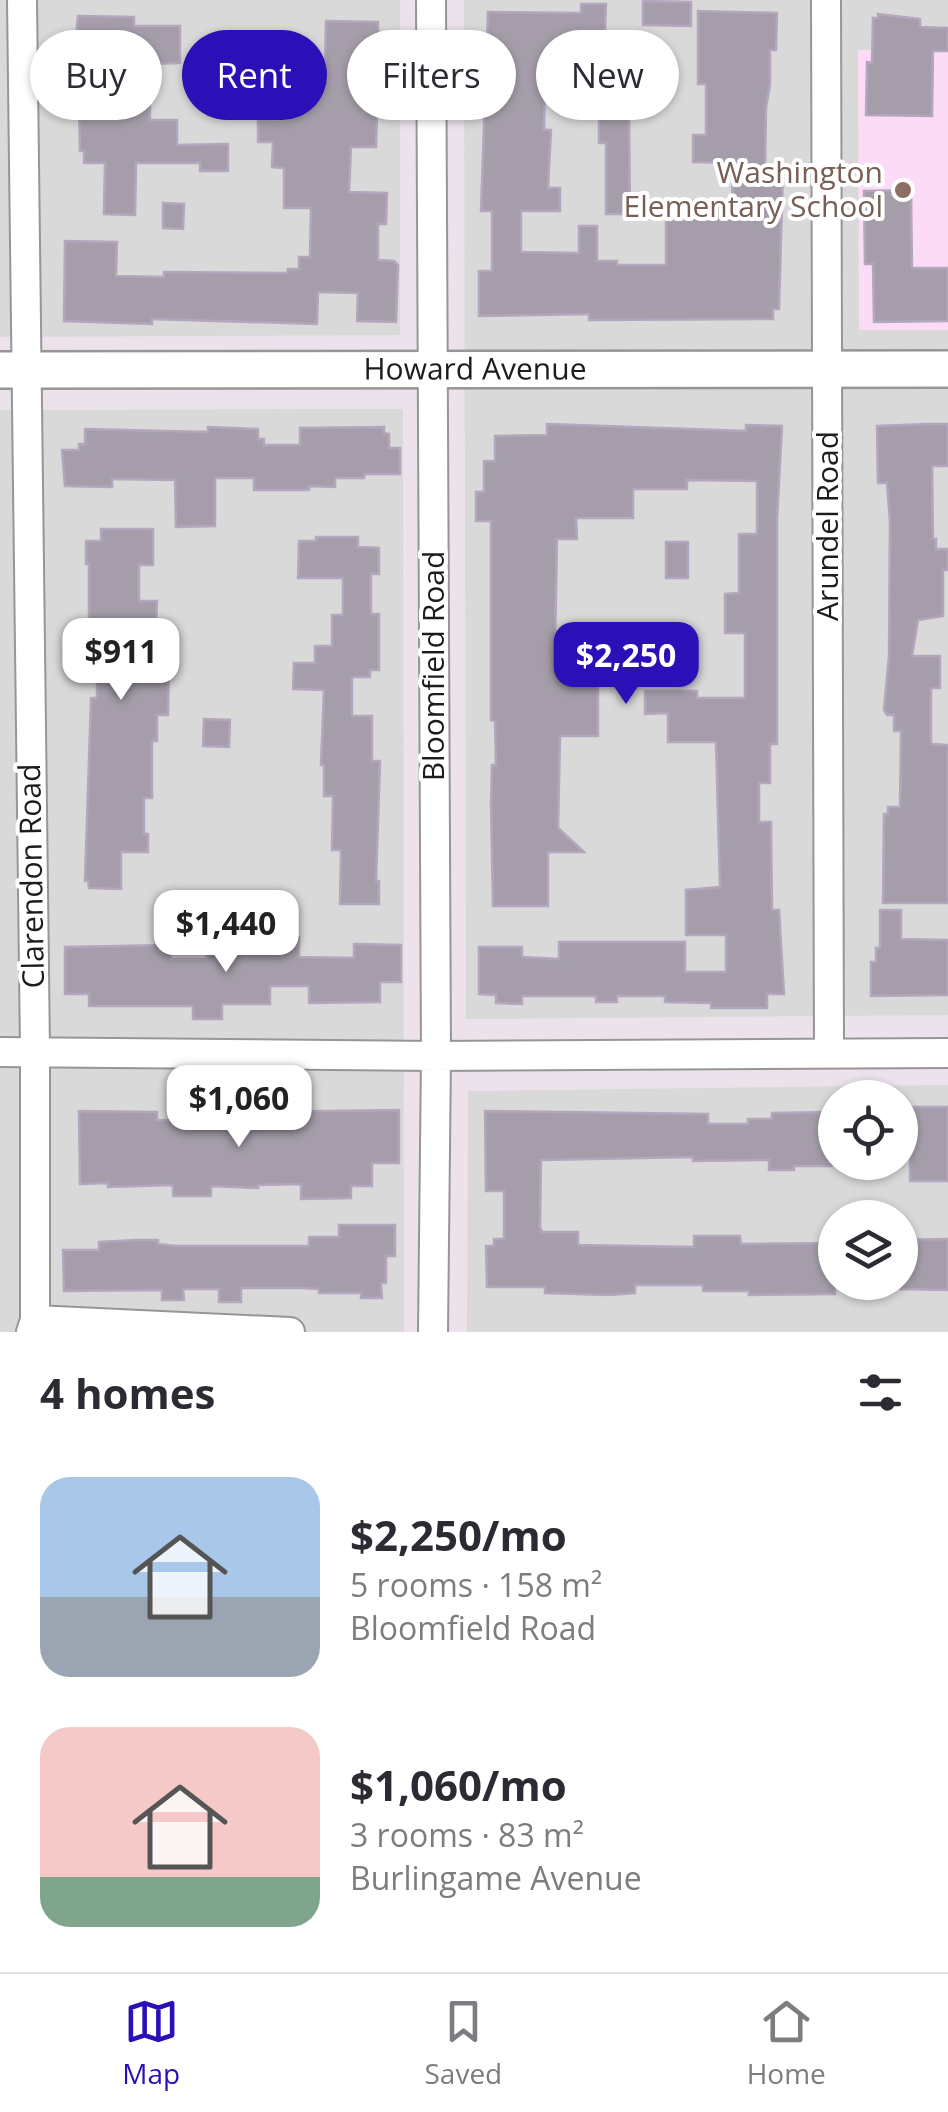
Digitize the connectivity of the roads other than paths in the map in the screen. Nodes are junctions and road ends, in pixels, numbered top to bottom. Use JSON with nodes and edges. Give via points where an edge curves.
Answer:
{"nodes":[{"id":1,"x":22,"y":0,"type":"edge"},
{"id":2,"x":432,"y":0,"type":"edge"},
{"id":3,"x":826,"y":0,"type":"edge"},
{"id":4,"x":828,"y":369,"type":"junction"},
{"id":5,"x":948,"y":369,"type":"edge"},
{"id":6,"x":13,"y":370,"type":"edge"},
{"id":7,"x":433,"y":371,"type":"junction"},
{"id":8,"x":35,"y":1051,"type":"junction"},
{"id":9,"x":0,"y":1052,"type":"edge"},
{"id":10,"x":830,"y":1053,"type":"junction"},
{"id":11,"x":948,"y":1053,"type":"edge"},
{"id":12,"x":436,"y":1056,"type":"junction"},
{"id":13,"x":33,"y":1326,"type":"edge"},
{"id":14,"x":290,"y":1332,"type":"edge"},
{"id":15,"x":433,"y":1332,"type":"edge"}],
"edges":[{"from":1,"to":6,"type":"street","name":"Clarendon Road"},
{"from":2,"to":7,"type":"street","name":"Bloomfield Road"},
{"from":3,"to":4,"type":"street","name":"Arundel Road"},
{"from":4,"to":5,"type":"street","name":"Howard Avenue"},
{"from":4,"to":7,"type":"street","name":"Howard Avenue"},
{"from":4,"to":10,"type":"street","name":"Arundel Road"},
{"from":6,"to":7,"type":"street","name":"Howard Avenue"},
{"from":6,"to":8,"type":"street","name":"Clarendon Road"},
{"from":7,"to":12,"type":"street","name":"Bloomfield Road"},
{"from":8,"to":9,"type":"street"},
{"from":8,"to":12,"type":"street"},
{"from":8,"to":13,"type":"street","name":"Clarendon Road"},
{"from":10,"to":11,"type":"street"},
{"from":10,"to":12,"type":"street"},
{"from":12,"to":15,"type":"street","name":"Bloomfield Road"},
{"from":13,"to":14,"type":"street"}]}
